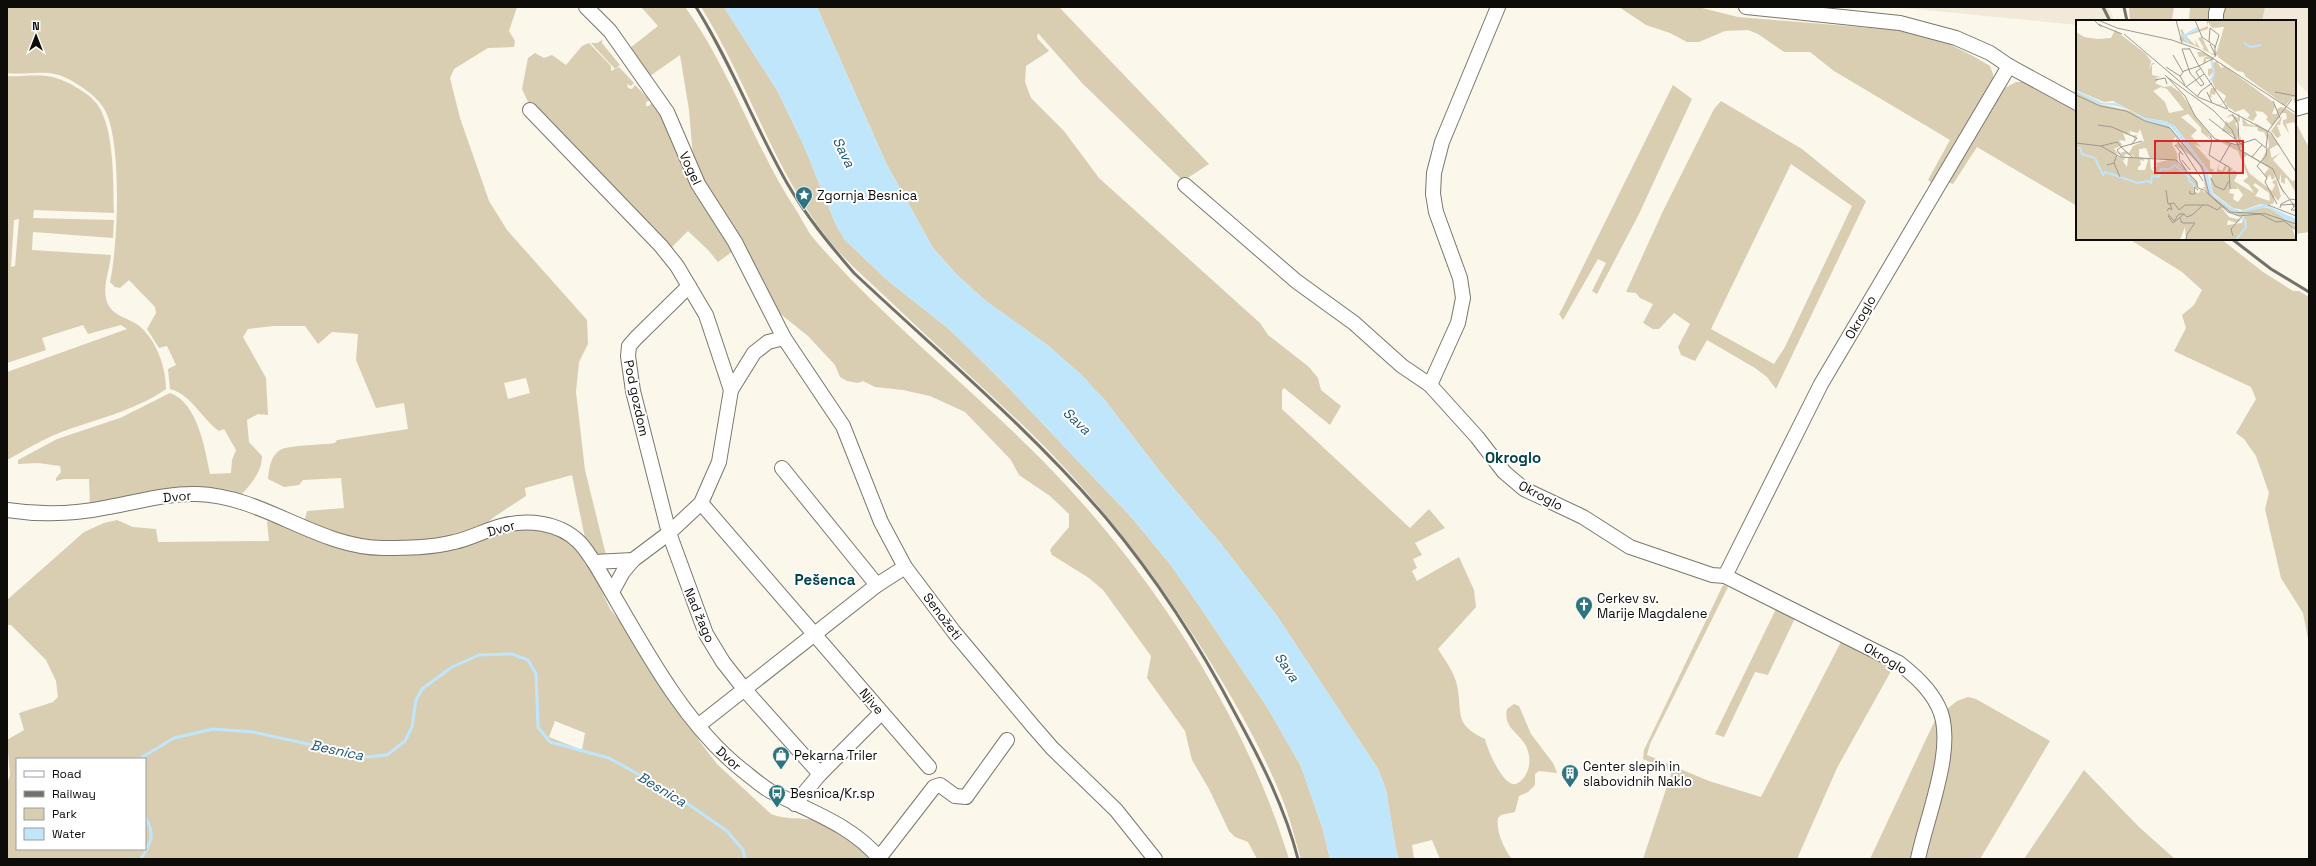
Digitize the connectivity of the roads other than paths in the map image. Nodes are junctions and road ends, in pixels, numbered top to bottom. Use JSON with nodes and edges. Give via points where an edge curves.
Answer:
{"nodes":[{"id":1,"x":586,"y":7,"type":"edge"},
{"id":2,"x":1498,"y":7,"type":"edge"},
{"id":3,"x":1746,"y":7,"type":"edge"},
{"id":4,"x":2218,"y":7,"type":"edge"},
{"id":5,"x":2216,"y":20,"type":"edge"},
{"id":6,"x":2009,"y":66,"type":"junction"},
{"id":7,"x":2076,"y":102,"type":"edge"},
{"id":8,"x":530,"y":110,"type":"dead end"},
{"id":9,"x":1185,"y":185,"type":"dead end"},
{"id":10,"x":689,"y":286,"type":"junction"},
{"id":11,"x":784,"y":338,"type":"junction"},
{"id":12,"x":1430,"y":385,"type":"junction"},
{"id":13,"x":731,"y":390,"type":"junction"},
{"id":14,"x":782,"y":468,"type":"dead end"},
{"id":15,"x":701,"y":503,"type":"junction"},
{"id":16,"x":7,"y":510,"type":"edge"},
{"id":17,"x":669,"y":533,"type":"junction"},
{"id":18,"x":633,"y":560,"type":"junction"},
{"id":19,"x":594,"y":562,"type":"junction"},
{"id":20,"x":905,"y":567,"type":"junction"},
{"id":21,"x":1725,"y":576,"type":"junction"},
{"id":22,"x":877,"y":585,"type":"junction"},
{"id":23,"x":612,"y":592,"type":"junction"},
{"id":24,"x":815,"y":634,"type":"junction"},
{"id":25,"x":745,"y":690,"type":"junction"},
{"id":26,"x":881,"y":713,"type":"junction"},
{"id":27,"x":698,"y":725,"type":"junction"},
{"id":28,"x":1007,"y":740,"type":"dead end"},
{"id":29,"x":930,"y":767,"type":"dead end"},
{"id":30,"x":820,"y":774,"type":"junction"},
{"id":31,"x":796,"y":804,"type":"junction"},
{"id":32,"x":880,"y":858,"type":"edge"},
{"id":33,"x":1155,"y":859,"type":"edge"},
{"id":34,"x":1918,"y":859,"type":"edge"}],
"edges":[{"from":1,"to":11,"type":"street","name":"Vogel","via":[[610,31],[667,112],[698,184],[735,242]]},
{"from":2,"to":12,"type":"street","via":[[1442,142],[1434,173],[1436,212],[1460,278],[1463,298],[1458,323]]},
{"from":3,"to":6,"type":"street","via":[[1900,23],[1956,38],[1990,53]]},
{"from":4,"to":5,"type":"street"},
{"from":6,"to":7,"type":"street"},
{"from":6,"to":21,"type":"street","name":"Okroglo","via":[[1821,384]]},
{"from":8,"to":10,"type":"street","via":[[661,246]]},
{"from":9,"to":12,"type":"street","name":"Okroglo","via":[[1296,281],[1354,323],[1402,366]]},
{"from":10,"to":13,"type":"street","via":[[706,315]]},
{"from":10,"to":17,"type":"street","name":"Pod gozdom","via":[[629,346],[628,356],[633,391]]},
{"from":11,"to":13,"type":"street","via":[[768,342],[754,353]]},
{"from":11,"to":20,"type":"street","name":"Senožeti","via":[[843,426],[881,522]]},
{"from":12,"to":21,"type":"street","name":"Okroglo","via":[[1477,437],[1504,472],[1524,489],[1583,516],[1630,547],[1712,575]]},
{"from":13,"to":15,"type":"street","via":[[719,462]]},
{"from":14,"to":22,"type":"street"},
{"from":15,"to":17,"type":"street"},
{"from":15,"to":24,"type":"street","name":"Njive"},
{"from":16,"to":19,"type":"street","name":"Dvor","via":[[43,513],[81,512],[175,495],[216,494],[251,504],[317,534],[371,548],[423,548],[455,542],[518,522],[547,524],[566,532],[579,542]]},
{"from":17,"to":18,"type":"street"},
{"from":17,"to":25,"type":"street","name":"Nad žago","via":[[706,634],[723,662]]},
{"from":18,"to":19,"type":"street"},
{"from":18,"to":23,"type":"street"},
{"from":19,"to":23,"type":"street","name":"Dvor"},
{"from":20,"to":22,"type":"street"},
{"from":20,"to":33,"type":"street","name":"Senožeti","via":[[954,632],[1032,725],[1116,810]]},
{"from":21,"to":34,"type":"street","name":"Okroglo","via":[[1899,663],[1929,691],[1939,707],[1943,724],[1944,752]]},
{"from":22,"to":24,"type":"street"},
{"from":23,"to":27,"type":"street","name":"Dvor","via":[[686,711]]},
{"from":24,"to":25,"type":"street"},
{"from":24,"to":26,"type":"street","name":"Njive"},
{"from":25,"to":27,"type":"street"},
{"from":25,"to":30,"type":"street","name":"Nad žago"},
{"from":26,"to":29,"type":"street","name":"Njive"},
{"from":26,"to":30,"type":"street"},
{"from":27,"to":31,"type":"street","name":"Dvor","via":[[737,766],[769,790]]},
{"from":28,"to":32,"type":"street","via":[[966,797],[955,796],[940,785],[934,787]]},
{"from":30,"to":31,"type":"street"},
{"from":31,"to":32,"type":"street","name":"Dvor","via":[[852,832]]}]}
